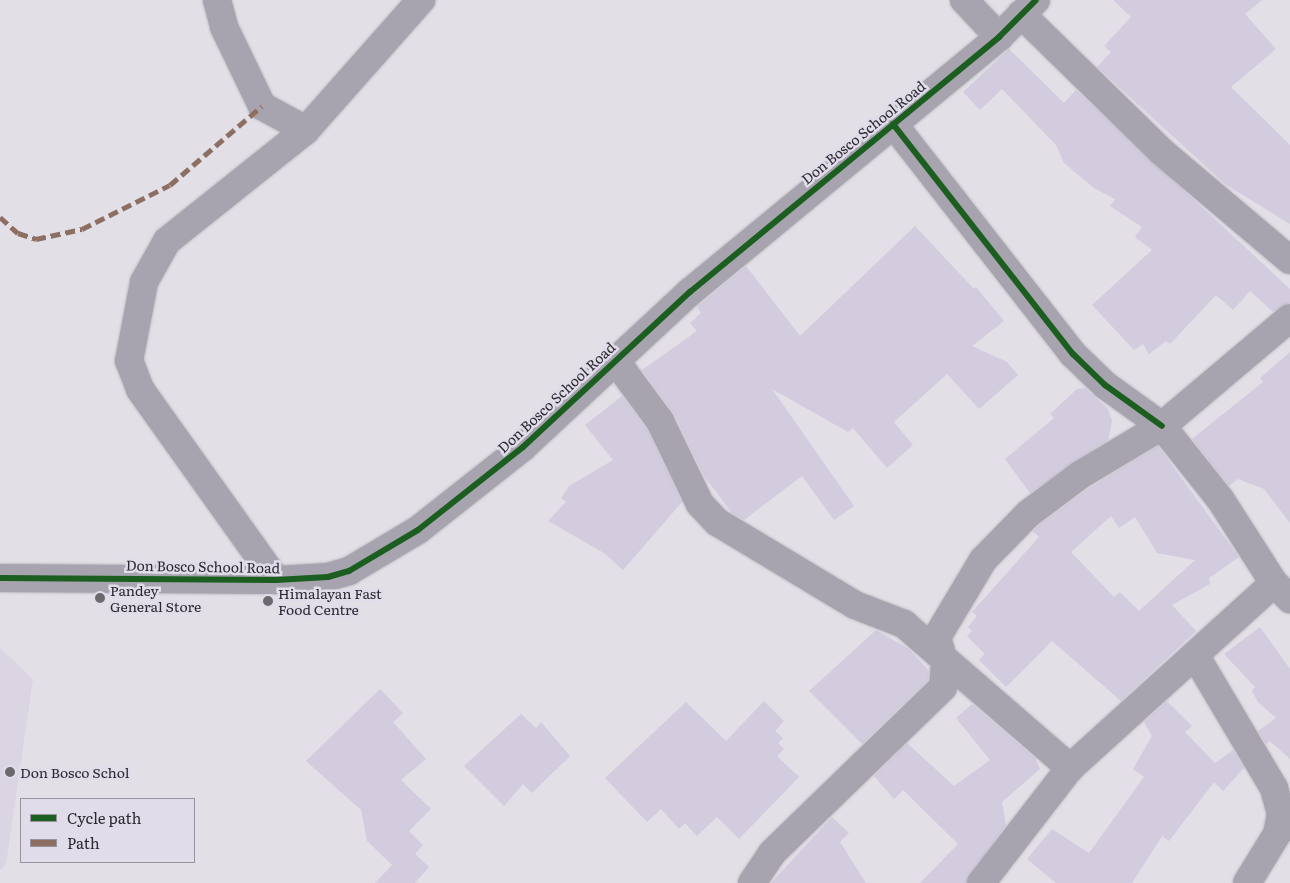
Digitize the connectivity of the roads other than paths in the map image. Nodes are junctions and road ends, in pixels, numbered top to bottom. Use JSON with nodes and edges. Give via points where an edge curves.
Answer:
{"nodes":[{"id":1,"x":217,"y":0,"type":"edge"},
{"id":2,"x":421,"y":0,"type":"edge"},
{"id":3,"x":964,"y":0,"type":"edge"},
{"id":4,"x":1028,"y":7,"type":"edge"},
{"id":5,"x":999,"y":37,"type":"junction"},
{"id":6,"x":893,"y":124,"type":"junction"},
{"id":7,"x":306,"y":130,"type":"junction"},
{"id":8,"x":1290,"y":260,"type":"edge"},
{"id":9,"x":1290,"y":318,"type":"edge"},
{"id":10,"x":615,"y":360,"type":"junction"},
{"id":11,"x":1162,"y":426,"type":"junction"},
{"id":12,"x":0,"y":578,"type":"edge"},
{"id":13,"x":276,"y":580,"type":"junction"},
{"id":14,"x":1282,"y":591,"type":"edge"},
{"id":15,"x":1195,"y":655,"type":"junction"},
{"id":16,"x":946,"y":664,"type":"junction"},
{"id":17,"x":1070,"y":768,"type":"junction"},
{"id":18,"x":752,"y":883,"type":"edge"},
{"id":19,"x":981,"y":883,"type":"edge"},
{"id":20,"x":1246,"y":883,"type":"edge"}],
"edges":[{"from":1,"to":7,"type":"street","via":[[224,26],[262,106]]},
{"from":2,"to":7,"type":"street"},
{"from":3,"to":5,"type":"street"},
{"from":4,"to":5,"type":"street","name":"Don Bosco School Road"},
{"from":4,"to":8,"type":"street","via":[[1162,152]]},
{"from":5,"to":6,"type":"street","name":"Don Bosco School Road"},
{"from":6,"to":10,"type":"street","name":"Don Bosco School Road"},
{"from":6,"to":11,"type":"street","via":[[1073,354],[1105,385]]},
{"from":7,"to":13,"type":"street","via":[[166,240],[144,282],[129,361],[140,389]]},
{"from":9,"to":11,"type":"street"},
{"from":10,"to":13,"type":"street","name":"Don Bosco School Road","via":[[523,447],[418,530],[349,570],[328,577]]},
{"from":10,"to":16,"type":"street","via":[[660,422],[700,504],[717,522],[855,604],[904,624]]},
{"from":11,"to":14,"type":"street","via":[[1220,499]]},
{"from":11,"to":16,"type":"street","via":[[1080,475],[1028,514],[983,560],[945,616],[937,637]]},
{"from":12,"to":13,"type":"street","name":"Don Bosco School Road"},
{"from":14,"to":15,"type":"street"},
{"from":15,"to":17,"type":"street"},
{"from":15,"to":20,"type":"street","via":[[1274,788],[1281,814],[1277,834]]},
{"from":16,"to":17,"type":"street","via":[[980,687]]},
{"from":16,"to":18,"type":"street","via":[[943,687],[772,853]]},
{"from":17,"to":19,"type":"street"}]}
